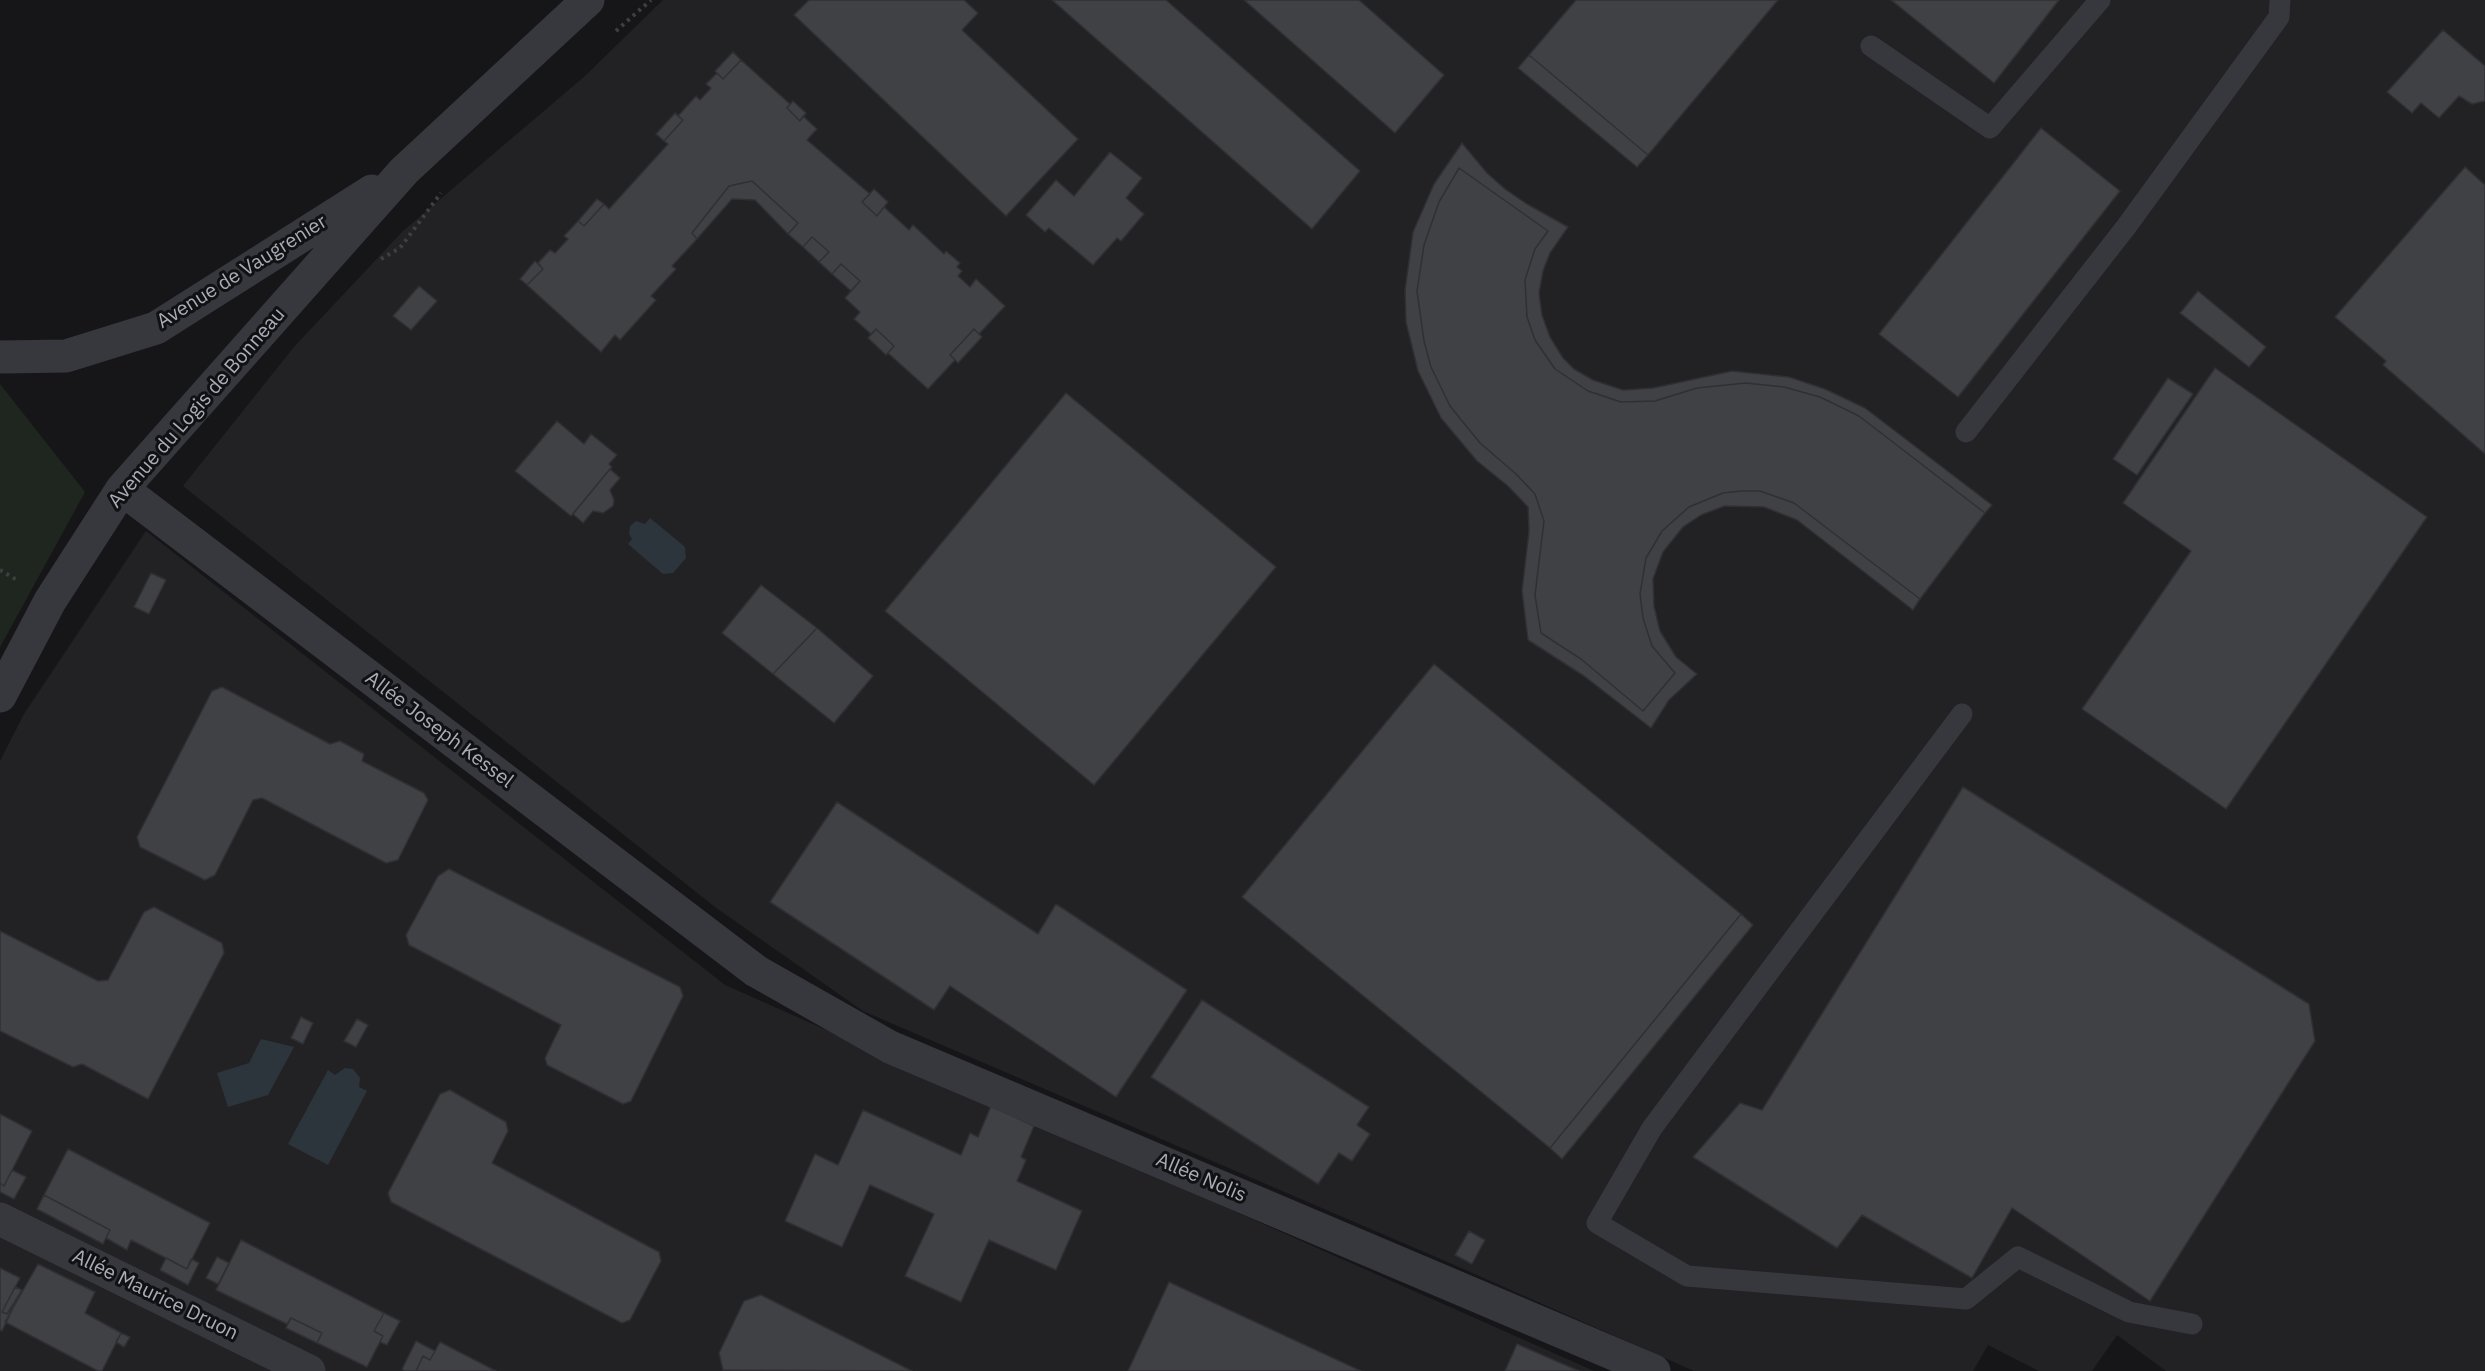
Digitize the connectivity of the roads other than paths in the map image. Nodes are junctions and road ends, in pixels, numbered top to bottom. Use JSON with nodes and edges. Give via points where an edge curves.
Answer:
{"nodes":[{"id":1,"x":588,"y":0,"type":"edge"},
{"id":2,"x":2100,"y":0,"type":"edge"},
{"id":3,"x":2280,"y":0,"type":"edge"},
{"id":4,"x":1871,"y":46,"type":"dead end"},
{"id":5,"x":404,"y":171,"type":"junction"},
{"id":6,"x":0,"y":357,"type":"edge"},
{"id":7,"x":1966,"y":432,"type":"dead end"},
{"id":8,"x":122,"y":489,"type":"junction"},
{"id":9,"x":0,"y":696,"type":"edge"},
{"id":10,"x":1962,"y":714,"type":"dead end"},
{"id":11,"x":756,"y":971,"type":"joint"},
{"id":12,"x":0,"y":1219,"type":"edge"},
{"id":13,"x":2192,"y":1324,"type":"dead end"},
{"id":14,"x":309,"y":1371,"type":"edge"},
{"id":15,"x":1654,"y":1371,"type":"edge"}],
"edges":[{"from":1,"to":5,"type":"street"},
{"from":2,"to":4,"type":"lane","via":[[1990,128]]},
{"from":3,"to":7,"type":"lane","via":[[2279,17],[2189,141]]},
{"from":5,"to":6,"type":"street","name":"Avenue de Vaugrenier","via":[[156,328],[66,356]]},
{"from":5,"to":8,"type":"street","name":"Avenue du Logis de Bonneau"},
{"from":8,"to":9,"type":"street","name":"Avenue du Logis de Bonneau","via":[[50,601]]},
{"from":8,"to":11,"type":"street","name":"Allée Joseph Kessel"},
{"from":10,"to":13,"type":"lane","via":[[1652,1128],[1597,1223],[1687,1276],[1966,1299],[2018,1257],[2129,1312]]},
{"from":11,"to":15,"type":"street","name":"Allée Nolis","via":[[890,1047]]},
{"from":12,"to":14,"type":"street","name":"Allée Maurice Druon"}]}
